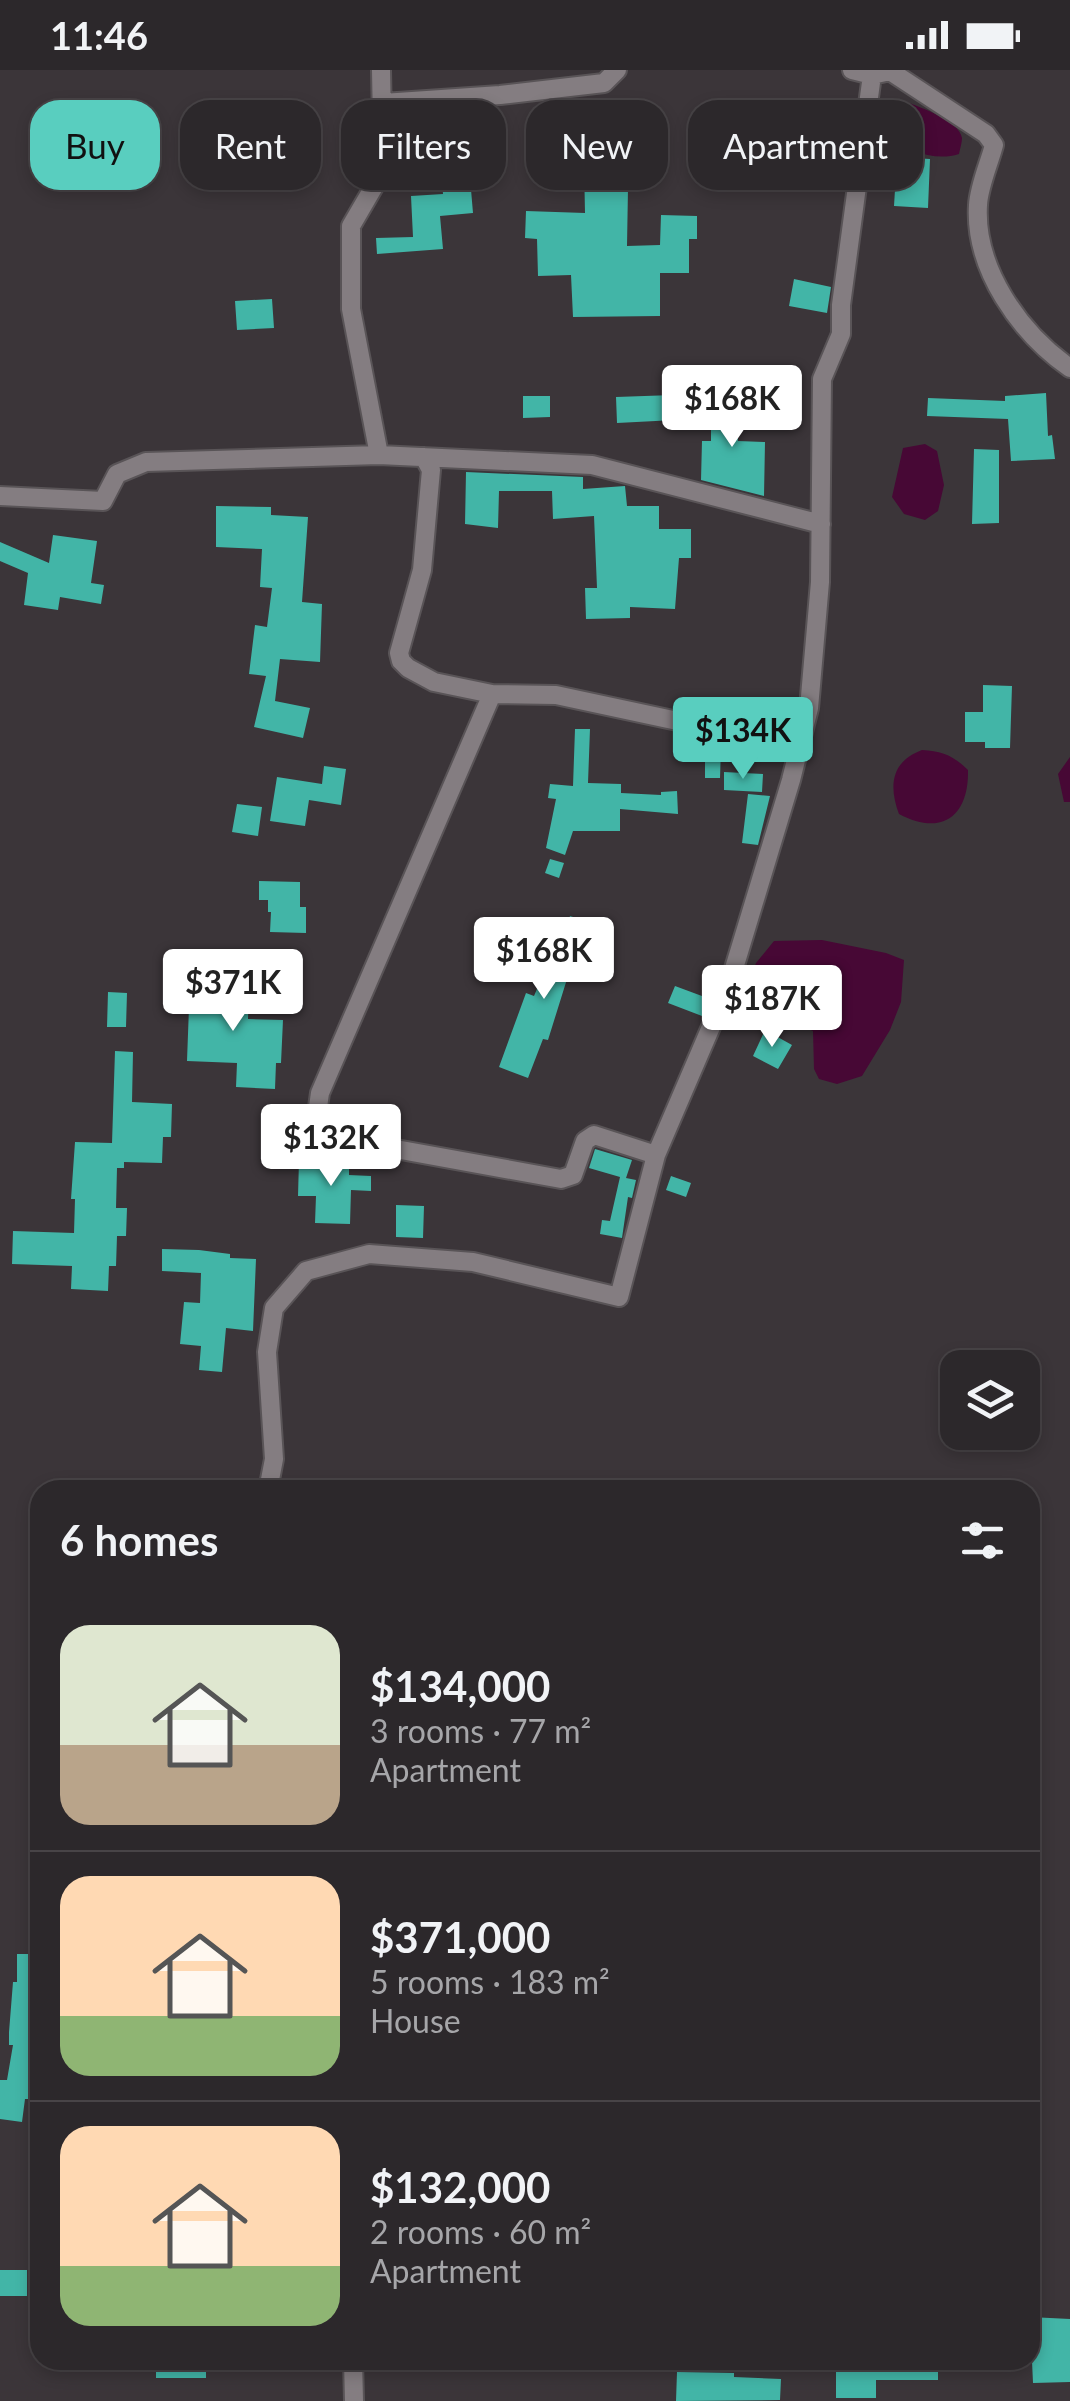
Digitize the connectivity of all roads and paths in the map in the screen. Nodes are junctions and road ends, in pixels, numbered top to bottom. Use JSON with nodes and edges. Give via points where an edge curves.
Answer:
{"nodes":[{"id":1,"x":382,"y":70,"type":"edge"},
{"id":2,"x":617,"y":70,"type":"edge"},
{"id":3,"x":852,"y":70,"type":"edge"},
{"id":4,"x":884,"y":72,"type":"edge"},
{"id":5,"x":383,"y":100,"type":"edge"},
{"id":6,"x":427,"y":100,"type":"edge"},
{"id":7,"x":372,"y":190,"type":"edge"},
{"id":8,"x":1070,"y":368,"type":"edge"},
{"id":9,"x":379,"y":455,"type":"junction"},
{"id":10,"x":424,"y":457,"type":"junction"},
{"id":11,"x":0,"y":496,"type":"edge"},
{"id":12,"x":821,"y":524,"type":"junction"},
{"id":13,"x":492,"y":694,"type":"junction"},
{"id":14,"x":798,"y":753,"type":"junction"},
{"id":15,"x":656,"y":1155,"type":"junction"},
{"id":16,"x":270,"y":1480,"type":"edge"},
{"id":17,"x":353,"y":2370,"type":"edge"},
{"id":18,"x":354,"y":2401,"type":"edge"}],
"edges":[{"from":1,"to":5,"type":"street"},
{"from":2,"to":6,"type":"street","via":[[604,83]]},
{"from":3,"to":4,"type":"street"},
{"from":4,"to":8,"type":"street","via":[[986,134],[994,146],[978,202],[983,255],[1025,328]]},
{"from":4,"to":12,"type":"street","via":[[841,334],[822,379]]},
{"from":7,"to":9,"type":"street","via":[[351,226],[351,309]]},
{"from":9,"to":10,"type":"street"},
{"from":9,"to":11,"type":"street","via":[[146,462],[117,474],[102,501]]},
{"from":10,"to":12,"type":"street","via":[[592,465]]},
{"from":10,"to":13,"type":"street","via":[[431,470],[424,552],[401,662],[434,682]]},
{"from":12,"to":14,"type":"street","via":[[815,663]]},
{"from":13,"to":14,"type":"street","via":[[556,695],[780,743]]},
{"from":13,"to":15,"type":"street","via":[[318,1108],[358,1142],[561,1179],[573,1175],[594,1135]]},
{"from":14,"to":15,"type":"street","via":[[729,986]]},
{"from":15,"to":16,"type":"street","via":[[619,1297],[473,1262],[369,1254],[306,1271],[274,1308]]},
{"from":17,"to":18,"type":"street"}]}
